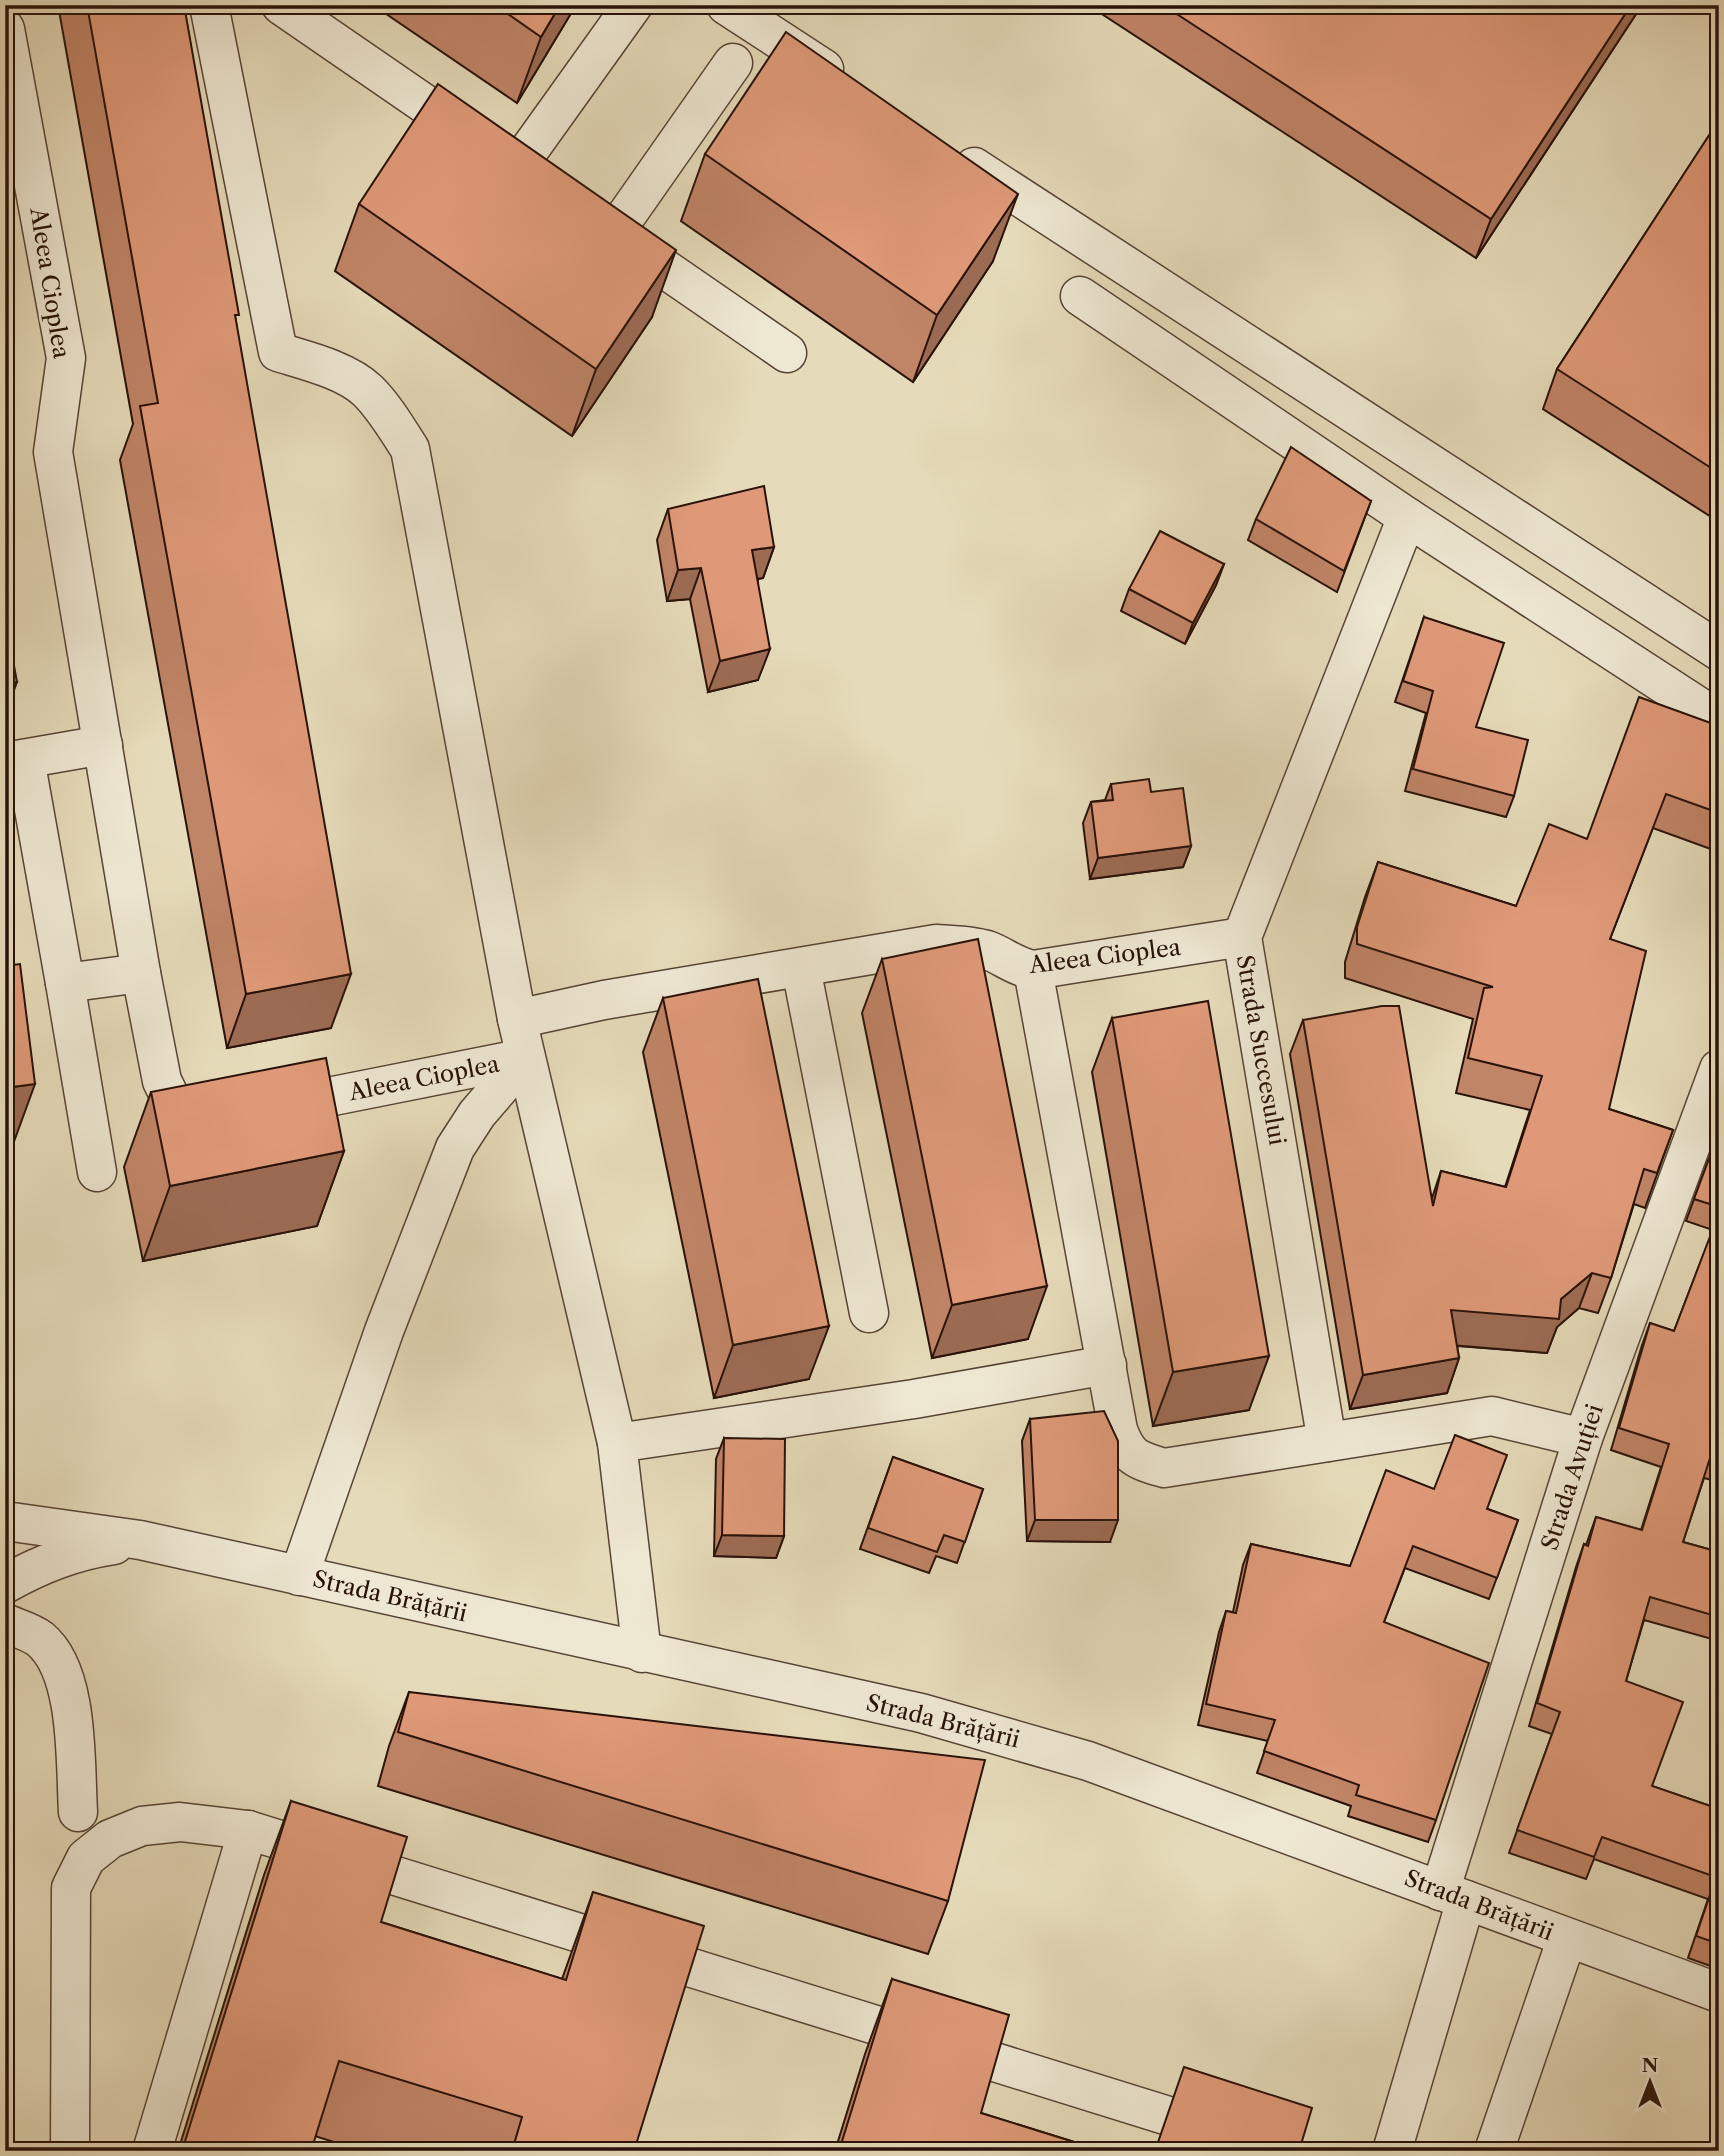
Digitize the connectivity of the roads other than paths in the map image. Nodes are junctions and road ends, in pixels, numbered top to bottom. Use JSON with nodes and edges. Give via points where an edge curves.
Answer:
{"nodes":[{"id":1,"x":209,"y":5,"type":"edge"},
{"id":2,"x":281,"y":5,"type":"edge"},
{"id":3,"x":633,"y":5,"type":"edge"},
{"id":4,"x":726,"y":5,"type":"edge"},
{"id":5,"x":5,"y":29,"type":"edge"},
{"id":6,"x":733,"y":63,"type":"dead end"},
{"id":7,"x":855,"y":89,"type":"edge"},
{"id":8,"x":948,"y":149,"type":"edge"},
{"id":9,"x":517,"y":167,"type":"junction"},
{"id":10,"x":20,"y":187,"type":"edge"},
{"id":11,"x":550,"y":189,"type":"edge"},
{"id":12,"x":582,"y":211,"type":"edge"},
{"id":13,"x":614,"y":233,"type":"junction"},
{"id":14,"x":1080,"y":296,"type":"dead end"},
{"id":15,"x":787,"y":353,"type":"dead end"},
{"id":16,"x":1406,"y":517,"type":"junction"},
{"id":17,"x":1719,"y":651,"type":"edge"},
{"id":18,"x":1719,"y":720,"type":"edge"},
{"id":19,"x":103,"y":745,"type":"junction"},
{"id":20,"x":15,"y":761,"type":"edge"},
{"id":21,"x":1242,"y":937,"type":"junction"},
{"id":22,"x":801,"y":968,"type":"junction"},
{"id":23,"x":1033,"y":970,"type":"junction"},
{"id":24,"x":141,"y":972,"type":"junction"},
{"id":25,"x":65,"y":982,"type":"junction"},
{"id":26,"x":517,"y":1019,"type":"junction"},
{"id":27,"x":525,"y":1058,"type":"junction"},
{"id":28,"x":1719,"y":1069,"type":"edge"},
{"id":29,"x":97,"y":1172,"type":"dead end"},
{"id":30,"x":869,"y":1312,"type":"dead end"},
{"id":31,"x":1107,"y":1365,"type":"junction"},
{"id":32,"x":1583,"y":1438,"type":"junction"},
{"id":33,"x":1326,"y":1442,"type":"junction"},
{"id":34,"x":617,"y":1443,"type":"junction"},
{"id":35,"x":5,"y":1521,"type":"edge"},
{"id":36,"x":140,"y":1540,"type":"junction"},
{"id":37,"x":299,"y":1576,"type":"junction"},
{"id":38,"x":5,"y":1584,"type":"edge"},
{"id":39,"x":5,"y":1623,"type":"edge"},
{"id":40,"x":642,"y":1653,"type":"junction"},
{"id":41,"x":78,"y":1812,"type":"dead end"},
{"id":42,"x":248,"y":1830,"type":"junction"},
{"id":43,"x":1453,"y":1896,"type":"junction"},
{"id":44,"x":1567,"y":1938,"type":"junction"},
{"id":45,"x":1719,"y":1993,"type":"edge"},
{"id":46,"x":70,"y":2151,"type":"edge"},
{"id":47,"x":152,"y":2151,"type":"edge"},
{"id":48,"x":1281,"y":2151,"type":"edge"},
{"id":49,"x":1392,"y":2151,"type":"edge"},
{"id":50,"x":1494,"y":2151,"type":"edge"}],
"edges":[{"from":1,"to":26,"type":"street","via":[[278,352],[327,367],[366,389],[410,449]]},
{"from":2,"to":9,"type":"street"},
{"from":3,"to":9,"type":"street"},
{"from":4,"to":7,"type":"street"},
{"from":5,"to":10,"type":"street","name":"Aleea Cioplea"},
{"from":6,"to":13,"type":"street"},
{"from":8,"to":17,"type":"street"},
{"from":9,"to":11,"type":"street"},
{"from":10,"to":19,"type":"street","name":"Aleea Cioplea","via":[[66,358],[53,452]]},
{"from":12,"to":13,"type":"street"},
{"from":13,"to":15,"type":"street"},
{"from":14,"to":16,"type":"street"},
{"from":16,"to":18,"type":"street"},
{"from":16,"to":21,"type":"street","name":"Strada Succesului"},
{"from":19,"to":20,"type":"street"},
{"from":19,"to":24,"type":"street","name":"Aleea Cioplea"},
{"from":20,"to":25,"type":"street"},
{"from":21,"to":23,"type":"street","name":"Aleea Cioplea"},
{"from":21,"to":33,"type":"street","name":"Strada Succesului"},
{"from":22,"to":23,"type":"street","name":"Aleea Cioplea","via":[[936,944],[988,951]]},
{"from":22,"to":26,"type":"street","name":"Aleea Cioplea"},
{"from":22,"to":30,"type":"street"},
{"from":23,"to":31,"type":"street"},
{"from":24,"to":25,"type":"street"},
{"from":24,"to":27,"type":"street","name":"Aleea Cioplea","via":[[162,1081],[174,1105],[187,1115],[211,1120]]},
{"from":25,"to":29,"type":"street"},
{"from":26,"to":27,"type":"street"},
{"from":27,"to":34,"type":"street","name":"Aleea Cioplea"},
{"from":27,"to":37,"type":"street","via":[[477,1114],[455,1148],[384,1331]]},
{"from":28,"to":32,"type":"street","name":"Strada Avuției"},
{"from":31,"to":33,"type":"street","via":[[1118,1430],[1125,1449],[1140,1461],[1164,1468]]},
{"from":31,"to":34,"type":"street"},
{"from":32,"to":33,"type":"street","via":[[1492,1416]]},
{"from":32,"to":43,"type":"street","name":"Strada Avuției"},
{"from":34,"to":40,"type":"street","name":"Aleea Cioplea"},
{"from":35,"to":36,"type":"street","name":"Strada Brățării"},
{"from":36,"to":37,"type":"street","name":"Strada Brățării"},
{"from":36,"to":38,"type":"street","name":"Strada Brățării","via":[[86,1549],[47,1562]]},
{"from":37,"to":40,"type":"street","name":"Strada Brățării"},
{"from":39,"to":41,"type":"street","via":[[39,1638],[57,1659],[70,1697]]},
{"from":40,"to":43,"type":"street","name":"Strada Brățării","via":[[921,1713],[1006,1736],[1088,1761]]},
{"from":42,"to":46,"type":"street","via":[[180,1822],[142,1826],[110,1839],[86,1858],[71,1888]]},
{"from":42,"to":47,"type":"street"},
{"from":42,"to":48,"type":"street"},
{"from":43,"to":44,"type":"street","name":"Strada Brățării"},
{"from":43,"to":49,"type":"street","name":"Strada Avuției"},
{"from":44,"to":45,"type":"street","name":"Strada Brățării"},
{"from":44,"to":50,"type":"street"}]}
